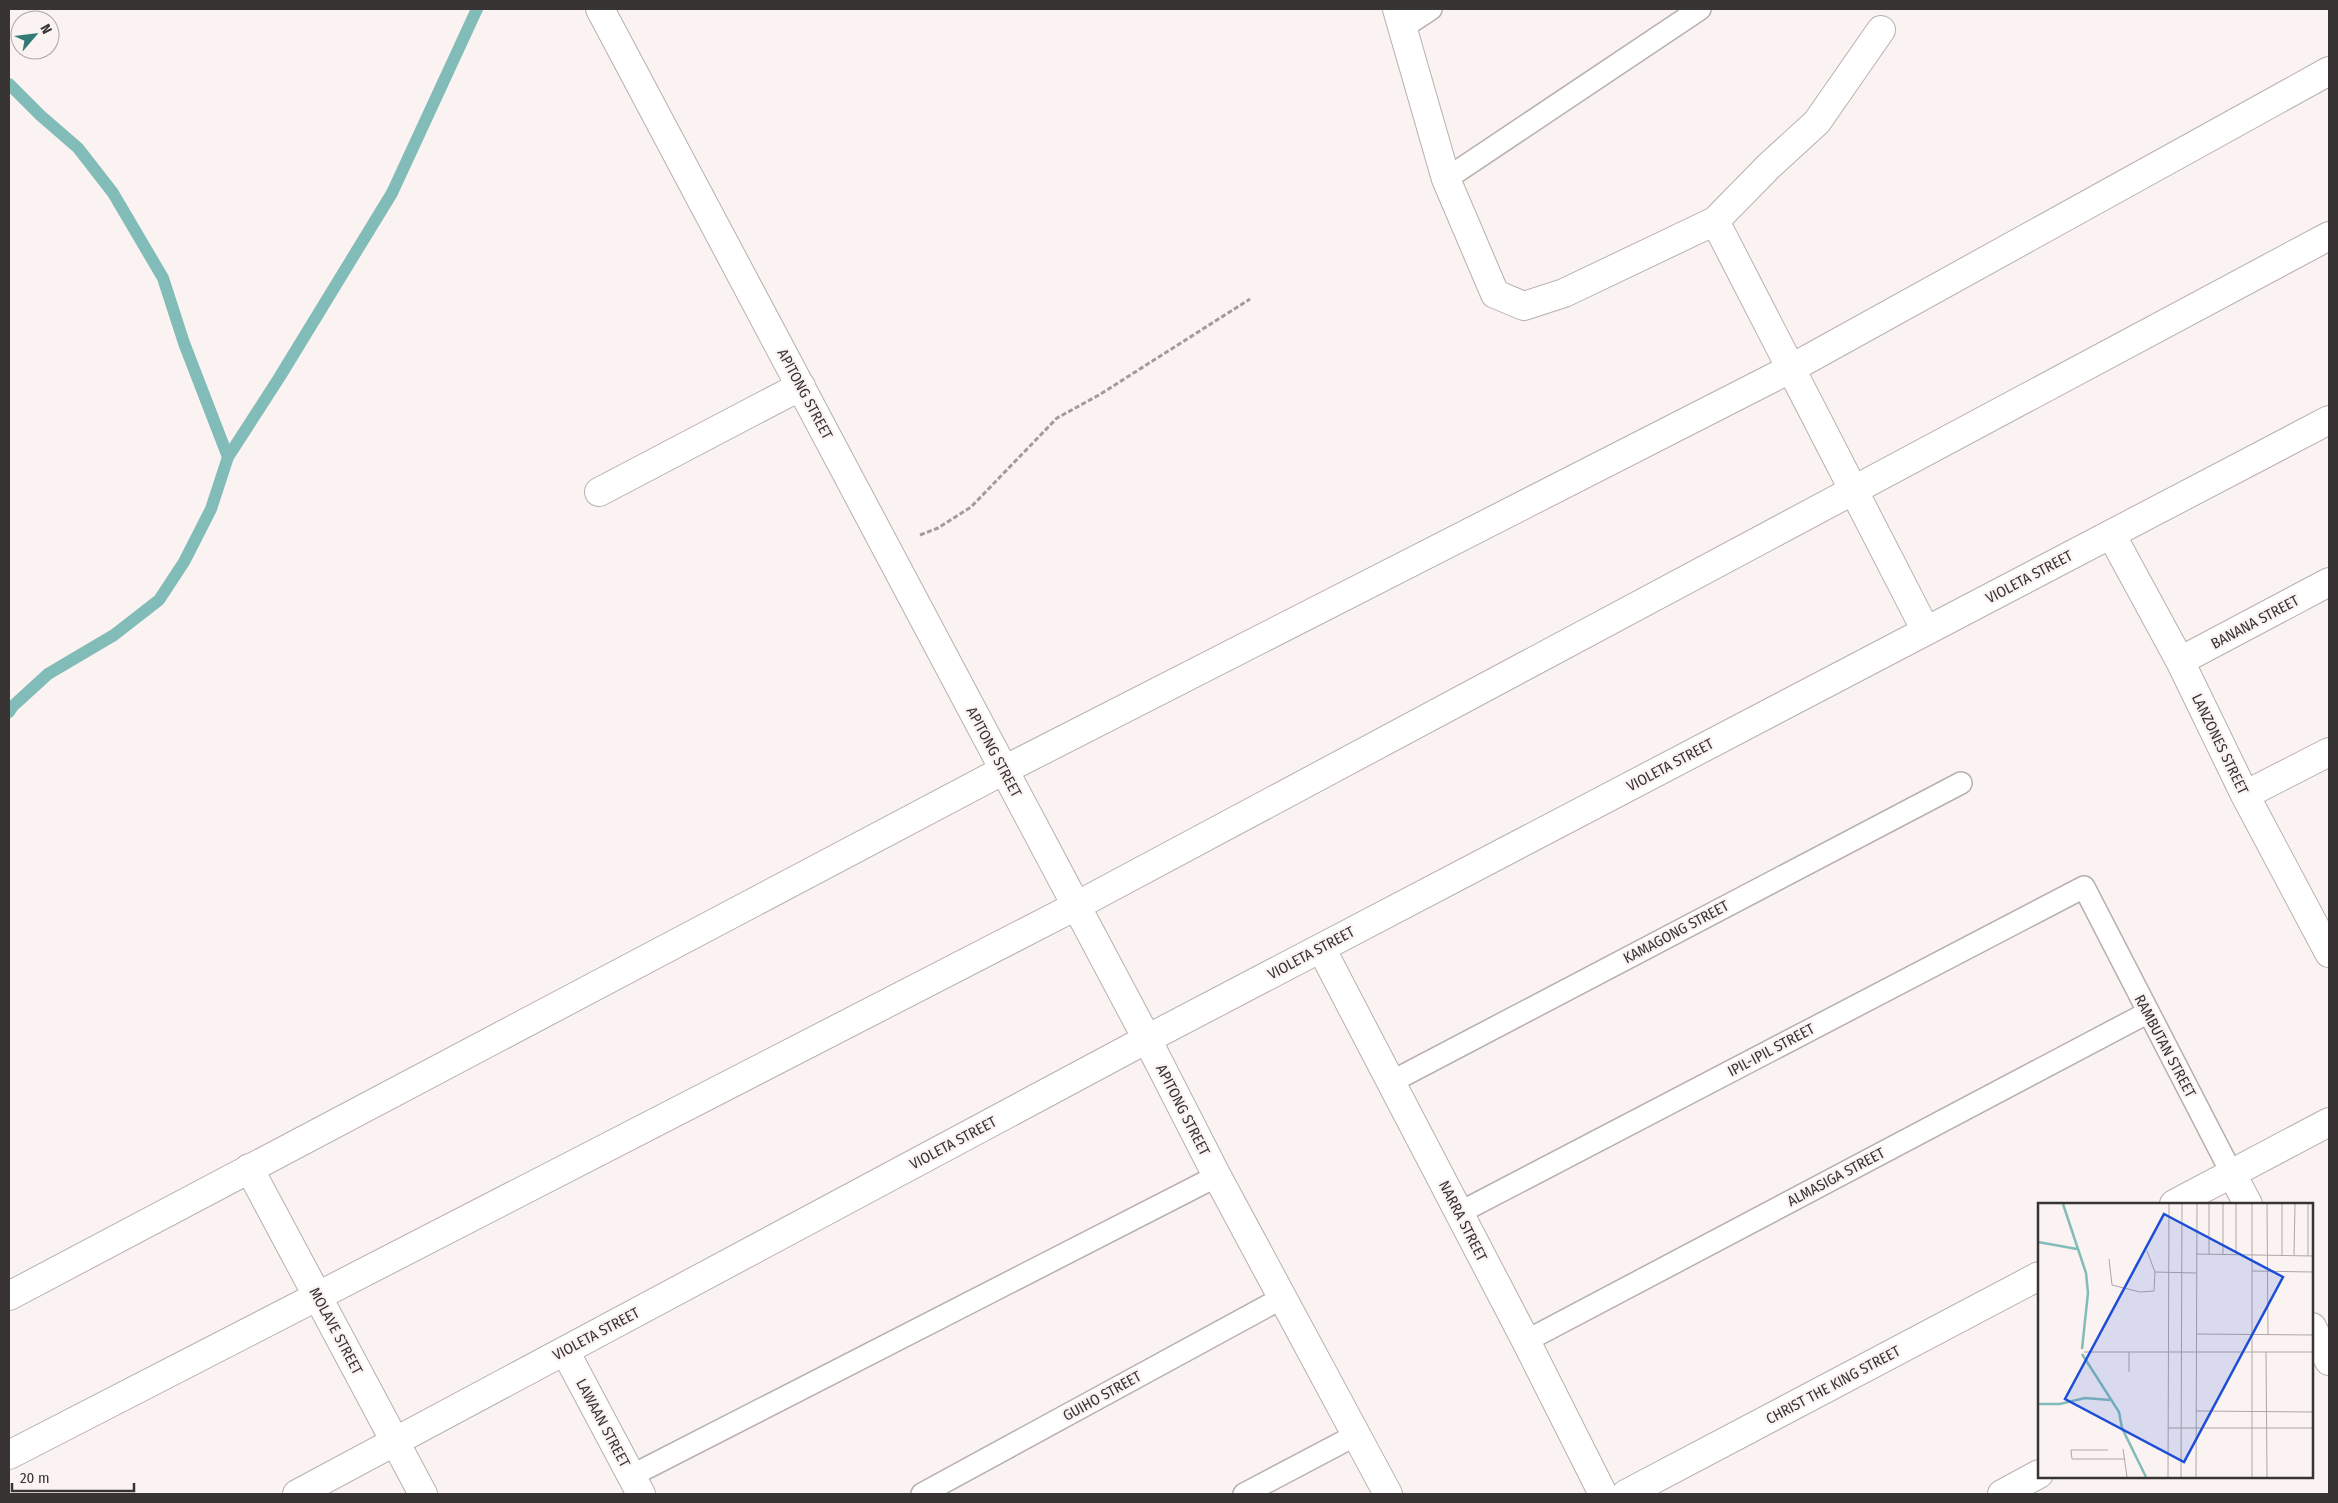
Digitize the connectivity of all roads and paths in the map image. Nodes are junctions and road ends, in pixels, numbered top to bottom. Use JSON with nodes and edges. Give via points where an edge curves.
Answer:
{"nodes":[{"id":1,"x":600,"y":9,"type":"edge"},
{"id":2,"x":1430,"y":9,"type":"edge"},
{"id":3,"x":1700,"y":9,"type":"edge"},
{"id":4,"x":1400,"y":19,"type":"edge"},
{"id":5,"x":1881,"y":30,"type":"dead end"},
{"id":6,"x":2329,"y":71,"type":"edge"},
{"id":7,"x":1446,"y":179,"type":"junction"},
{"id":8,"x":1714,"y":221,"type":"junction"},
{"id":9,"x":2329,"y":236,"type":"edge"},
{"id":10,"x":1250,"y":299,"type":"dead end"},
{"id":11,"x":1790,"y":369,"type":"junction"},
{"id":12,"x":800,"y":386,"type":"junction"},
{"id":13,"x":2329,"y":420,"type":"edge"},
{"id":14,"x":1853,"y":491,"type":"junction"},
{"id":15,"x":599,"y":492,"type":"dead end"},
{"id":16,"x":2111,"y":534,"type":"junction"},
{"id":17,"x":887,"y":548,"type":"junction"},
{"id":18,"x":2329,"y":582,"type":"edge"},
{"id":19,"x":1926,"y":631,"type":"junction"},
{"id":20,"x":2180,"y":662,"type":"junction"},
{"id":21,"x":2329,"y":752,"type":"edge"},
{"id":22,"x":1004,"y":770,"type":"junction"},
{"id":23,"x":1961,"y":783,"type":"dead end"},
{"id":24,"x":2246,"y":796,"type":"junction"},
{"id":25,"x":2084,"y":887,"type":"joint"},
{"id":26,"x":1076,"y":906,"type":"junction"},
{"id":27,"x":2322,"y":918,"type":"edge"},
{"id":28,"x":1320,"y":948,"type":"junction"},
{"id":29,"x":2329,"y":953,"type":"edge"},
{"id":30,"x":2147,"y":1013,"type":"junction"},
{"id":31,"x":1147,"y":1039,"type":"junction"},
{"id":32,"x":1391,"y":1082,"type":"junction"},
{"id":33,"x":2329,"y":1122,"type":"edge"},
{"id":34,"x":249,"y":1168,"type":"junction"},
{"id":35,"x":2232,"y":1174,"type":"junction"},
{"id":36,"x":1217,"y":1176,"type":"junction"},
{"id":37,"x":2176,"y":1203,"type":"edge"},
{"id":38,"x":2247,"y":1203,"type":"edge"},
{"id":39,"x":1459,"y":1213,"type":"junction"},
{"id":40,"x":2038,"y":1277,"type":"edge"},
{"id":41,"x":9,"y":1296,"type":"edge"},
{"id":42,"x":318,"y":1297,"type":"junction"},
{"id":43,"x":1282,"y":1298,"type":"junction"},
{"id":44,"x":2329,"y":1317,"type":"edge"},
{"id":45,"x":2313,"y":1326,"type":"edge"},
{"id":46,"x":2313,"y":1329,"type":"edge"},
{"id":47,"x":1526,"y":1342,"type":"junction"},
{"id":48,"x":565,"y":1351,"type":"junction"},
{"id":49,"x":2329,"y":1361,"type":"edge"},
{"id":50,"x":1356,"y":1434,"type":"junction"},
{"id":51,"x":395,"y":1442,"type":"junction"},
{"id":52,"x":9,"y":1455,"type":"edge"},
{"id":53,"x":2038,"y":1475,"type":"edge"},
{"id":54,"x":636,"y":1485,"type":"edge"},
{"id":55,"x":297,"y":1494,"type":"edge"},
{"id":56,"x":423,"y":1494,"type":"edge"},
{"id":57,"x":922,"y":1494,"type":"edge"},
{"id":58,"x":1244,"y":1494,"type":"edge"},
{"id":59,"x":1388,"y":1494,"type":"edge"},
{"id":60,"x":1603,"y":1494,"type":"edge"},
{"id":61,"x":1626,"y":1494,"type":"edge"},
{"id":62,"x":2002,"y":1494,"type":"edge"}],
"edges":[{"from":1,"to":12,"type":"street","name":"APITONG STREET"},
{"from":2,"to":4,"type":"lane"},
{"from":3,"to":7,"type":"lane"},
{"from":4,"to":7,"type":"street"},
{"from":5,"to":8,"type":"street","via":[[1817,122]]},
{"from":6,"to":11,"type":"street"},
{"from":7,"to":8,"type":"street","via":[[1495,294],[1524,306],[1564,293]]},
{"from":8,"to":11,"type":"street"},
{"from":9,"to":14,"type":"street"},
{"from":10,"to":17,"type":"path","via":[[1057,418],[970,507],[938,528]]},
{"from":11,"to":14,"type":"street"},
{"from":11,"to":22,"type":"street"},
{"from":12,"to":15,"type":"street"},
{"from":12,"to":17,"type":"street","name":"APITONG STREET"},
{"from":13,"to":16,"type":"street","name":"VIOLETA STREET"},
{"from":14,"to":19,"type":"street"},
{"from":14,"to":26,"type":"street"},
{"from":16,"to":19,"type":"street","name":"VIOLETA STREET"},
{"from":16,"to":20,"type":"street","name":"LANZONES STREET"},
{"from":17,"to":22,"type":"street","name":"APITONG STREET"},
{"from":18,"to":20,"type":"street","name":"BANANA STREET"},
{"from":19,"to":28,"type":"street","name":"VIOLETA STREET"},
{"from":20,"to":24,"type":"street","name":"LANZONES STREET"},
{"from":21,"to":24,"type":"street"},
{"from":22,"to":26,"type":"street","name":"APITONG STREET"},
{"from":22,"to":34,"type":"street"},
{"from":23,"to":32,"type":"lane","name":"KAMAGONG STREET"},
{"from":24,"to":27,"type":"street","name":"LANZONES STREET"},
{"from":25,"to":30,"type":"lane","name":"RAMBUTAN STREET"},
{"from":25,"to":39,"type":"lane","name":"IPIL-IPIL STREET"},
{"from":26,"to":31,"type":"street","name":"APITONG STREET"},
{"from":26,"to":42,"type":"street"},
{"from":27,"to":29,"type":"street","name":"LANZONES STREET"},
{"from":28,"to":31,"type":"street","name":"VIOLETA STREET"},
{"from":28,"to":32,"type":"street","name":"NARRA STREET"},
{"from":30,"to":35,"type":"lane","name":"RAMBUTAN STREET"},
{"from":30,"to":47,"type":"lane","name":"ALMASIGA STREET"},
{"from":31,"to":36,"type":"street","name":"APITONG STREET"},
{"from":31,"to":48,"type":"street","name":"VIOLETA STREET"},
{"from":32,"to":39,"type":"street","name":"NARRA STREET"},
{"from":33,"to":35,"type":"street"},
{"from":34,"to":41,"type":"street"},
{"from":34,"to":42,"type":"street","name":"MOLAVE STREET"},
{"from":35,"to":37,"type":"street"},
{"from":35,"to":38,"type":"street","name":"RAMBUTAN STREET"},
{"from":36,"to":43,"type":"street","name":"APITONG STREET"},
{"from":36,"to":54,"type":"lane"},
{"from":39,"to":47,"type":"street","name":"NARRA STREET"},
{"from":40,"to":61,"type":"street","name":"CHRIST THE KING STREET"},
{"from":42,"to":51,"type":"street","name":"MOLAVE STREET"},
{"from":42,"to":52,"type":"street"},
{"from":43,"to":50,"type":"street","name":"APITONG STREET"},
{"from":43,"to":57,"type":"lane","name":"GUIHO STREET"},
{"from":44,"to":45,"type":"street"},
{"from":46,"to":49,"type":"street"},
{"from":47,"to":60,"type":"street","name":"NARRA STREET"},
{"from":48,"to":51,"type":"street","name":"VIOLETA STREET"},
{"from":48,"to":54,"type":"street","name":"LAWAAN STREET"},
{"from":50,"to":58,"type":"lane"},
{"from":50,"to":59,"type":"street","name":"APITONG STREET"},
{"from":51,"to":55,"type":"street","name":"VIOLETA STREET"},
{"from":51,"to":56,"type":"street","name":"MOLAVE STREET"},
{"from":53,"to":62,"type":"street"}]}
